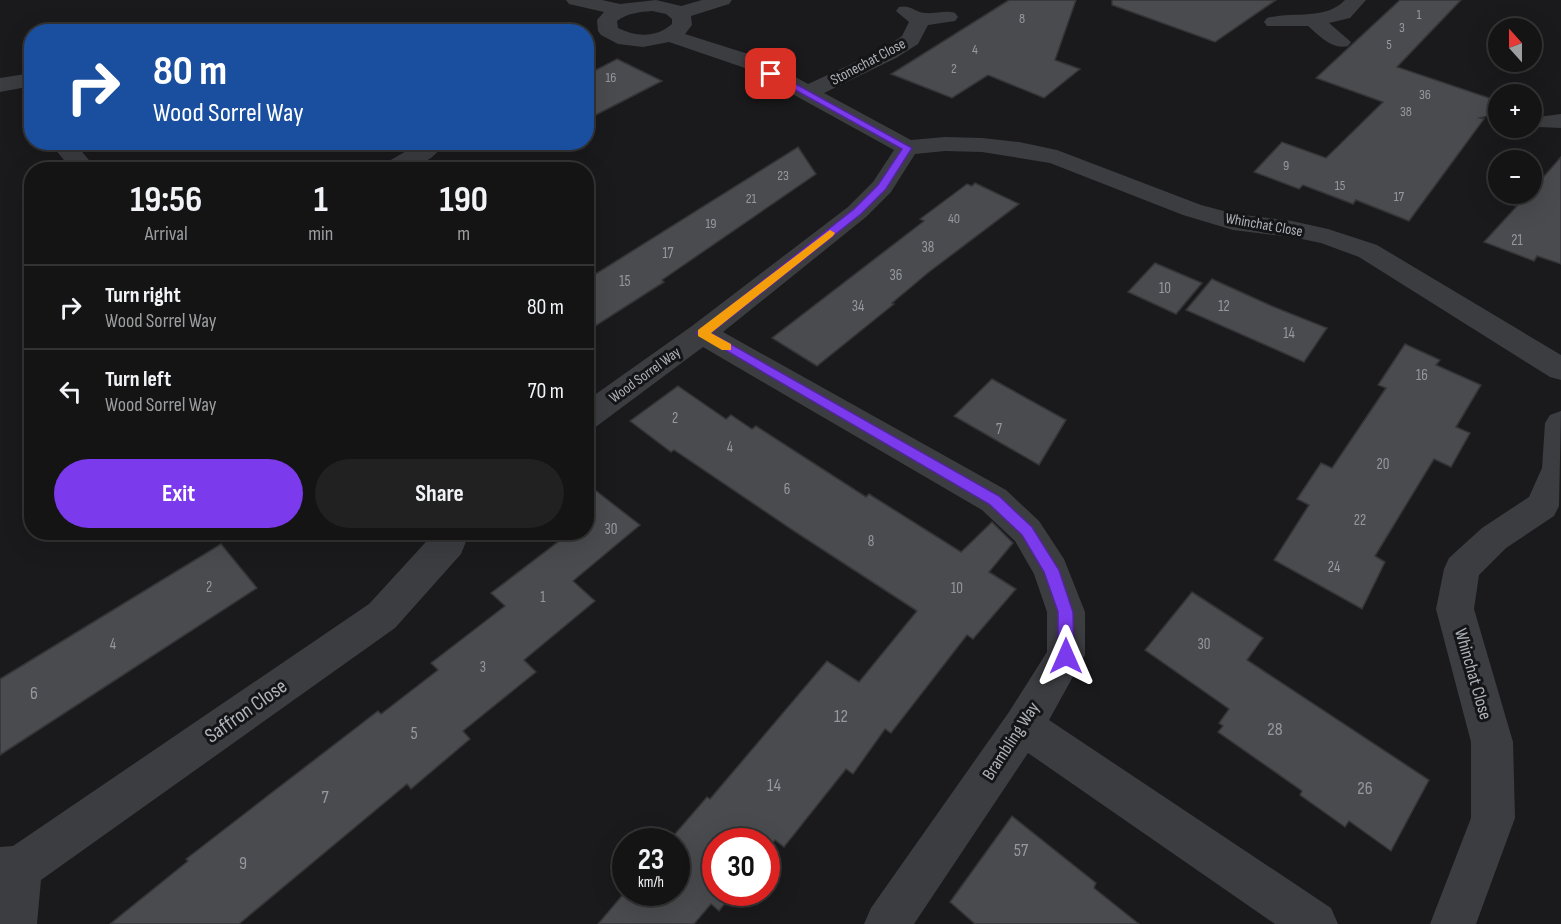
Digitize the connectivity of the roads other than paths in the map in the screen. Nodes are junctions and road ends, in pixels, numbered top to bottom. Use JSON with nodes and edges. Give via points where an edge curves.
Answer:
{"nodes":[{"id":1,"x":576,"y":0,"type":"edge"},
{"id":2,"x":722,"y":0,"type":"edge"},
{"id":3,"x":1356,"y":0,"type":"edge"},
{"id":4,"x":620,"y":10,"type":"junction"},
{"id":5,"x":680,"y":13,"type":"junction"},
{"id":6,"x":948,"y":17,"type":"dead end"},
{"id":7,"x":1312,"y":20,"type":"junction"},
{"id":8,"x":1274,"y":22,"type":"dead end"},
{"id":9,"x":608,"y":31,"type":"junction"},
{"id":10,"x":594,"y":34,"type":"edge"},
{"id":11,"x":671,"y":36,"type":"junction"},
{"id":12,"x":1341,"y":42,"type":"dead end"},
{"id":13,"x":24,"y":80,"type":"edge"},
{"id":14,"x":0,"y":85,"type":"edge"},
{"id":15,"x":807,"y":93,"type":"junction"},
{"id":16,"x":907,"y":148,"type":"junction"},
{"id":17,"x":69,"y":150,"type":"edge"},
{"id":18,"x":424,"y":150,"type":"edge"},
{"id":19,"x":78,"y":162,"type":"edge"},
{"id":20,"x":404,"y":162,"type":"edge"},
{"id":21,"x":702,"y":333,"type":"junction"},
{"id":22,"x":1561,"y":369,"type":"edge"},
{"id":23,"x":594,"y":412,"type":"edge"},
{"id":24,"x":1561,"y":423,"type":"edge"},
{"id":25,"x":450,"y":540,"type":"edge"},
{"id":26,"x":1023,"y":726,"type":"junction"},
{"id":27,"x":10,"y":869,"type":"edge"},
{"id":28,"x":14,"y":924,"type":"edge"},
{"id":29,"x":887,"y":924,"type":"edge"},
{"id":30,"x":1315,"y":924,"type":"edge"},
{"id":31,"x":1453,"y":924,"type":"edge"}],
"edges":[{"from":1,"to":4,"type":"street"},
{"from":2,"to":5,"type":"street"},
{"from":3,"to":7,"type":"street","via":[[1343,14]]},
{"from":4,"to":5,"type":"street","via":[[652,5]]},
{"from":4,"to":9,"type":"street","via":[[607,20]]},
{"from":5,"to":11,"type":"street","via":[[684,25]]},
{"from":6,"to":15,"type":"street","name":"Stonechat Close","via":[[913,16],[911,40]]},
{"from":7,"to":8,"type":"street"},
{"from":7,"to":12,"type":"street"},
{"from":9,"to":10,"type":"street"},
{"from":9,"to":11,"type":"street","via":[[635,41]]},
{"from":11,"to":15,"type":"street","via":[[753,63]]},
{"from":13,"to":14,"type":"street"},
{"from":15,"to":16,"type":"street"},
{"from":16,"to":21,"type":"street","name":"Wood Sorrel Way","via":[[882,187],[857,212]]},
{"from":16,"to":22,"type":"street","name":"Whinchat Close","via":[[982,145],[1029,151],[1233,222],[1328,237],[1368,251]]},
{"from":17,"to":19,"type":"street"},
{"from":18,"to":20,"type":"street"},
{"from":21,"to":23,"type":"street","name":"Wood Sorrel Way"},
{"from":21,"to":26,"type":"street","name":"Brambling Way","via":[[994,500],[1027,531],[1051,570],[1066,612],[1066,656]]},
{"from":24,"to":31,"type":"street","name":"Whinchat Close","via":[[1559,468],[1542,506],[1494,538],[1462,569],[1455,609],[1492,742],[1493,818]]},
{"from":25,"to":27,"type":"street","name":"Saffron Close","via":[[382,616]]},
{"from":26,"to":29,"type":"street","name":"Brambling Way"},
{"from":26,"to":30,"type":"street"},
{"from":27,"to":28,"type":"street","name":"Saffron Close"}]}
